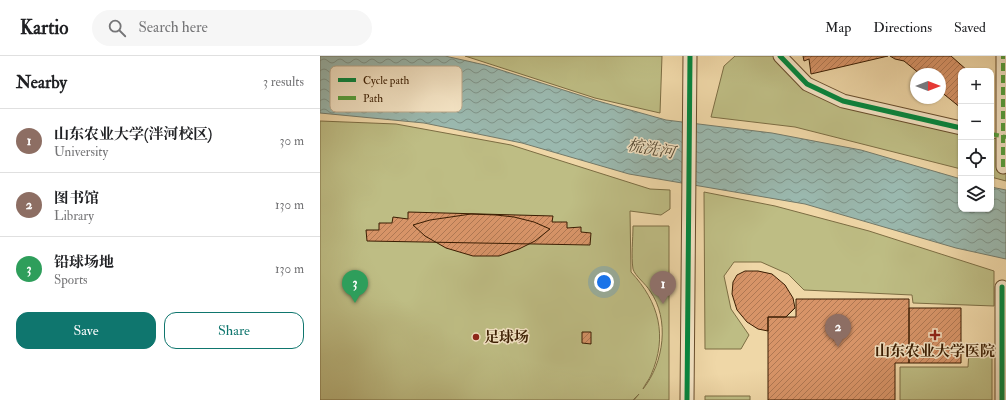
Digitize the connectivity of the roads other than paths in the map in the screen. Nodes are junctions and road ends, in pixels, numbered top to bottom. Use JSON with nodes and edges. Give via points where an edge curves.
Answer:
{"nodes":[{"id":1,"x":690,"y":56,"type":"edge"},
{"id":2,"x":780,"y":56,"type":"edge"},
{"id":3,"x":1003,"y":56,"type":"edge"},
{"id":4,"x":958,"y":127,"type":"edge"},
{"id":5,"x":1000,"y":136,"type":"edge"},
{"id":6,"x":1003,"y":166,"type":"dead end"},
{"id":7,"x":1002,"y":287,"type":"dead end"},
{"id":8,"x":687,"y":400,"type":"edge"},
{"id":9,"x":1002,"y":400,"type":"edge"}],
"edges":[{"from":1,"to":8,"type":"street"},
{"from":2,"to":4,"type":"street","via":[[807,84],[843,101]]},
{"from":3,"to":5,"type":"street"},
{"from":5,"to":6,"type":"street"},
{"from":7,"to":9,"type":"street"}]}
